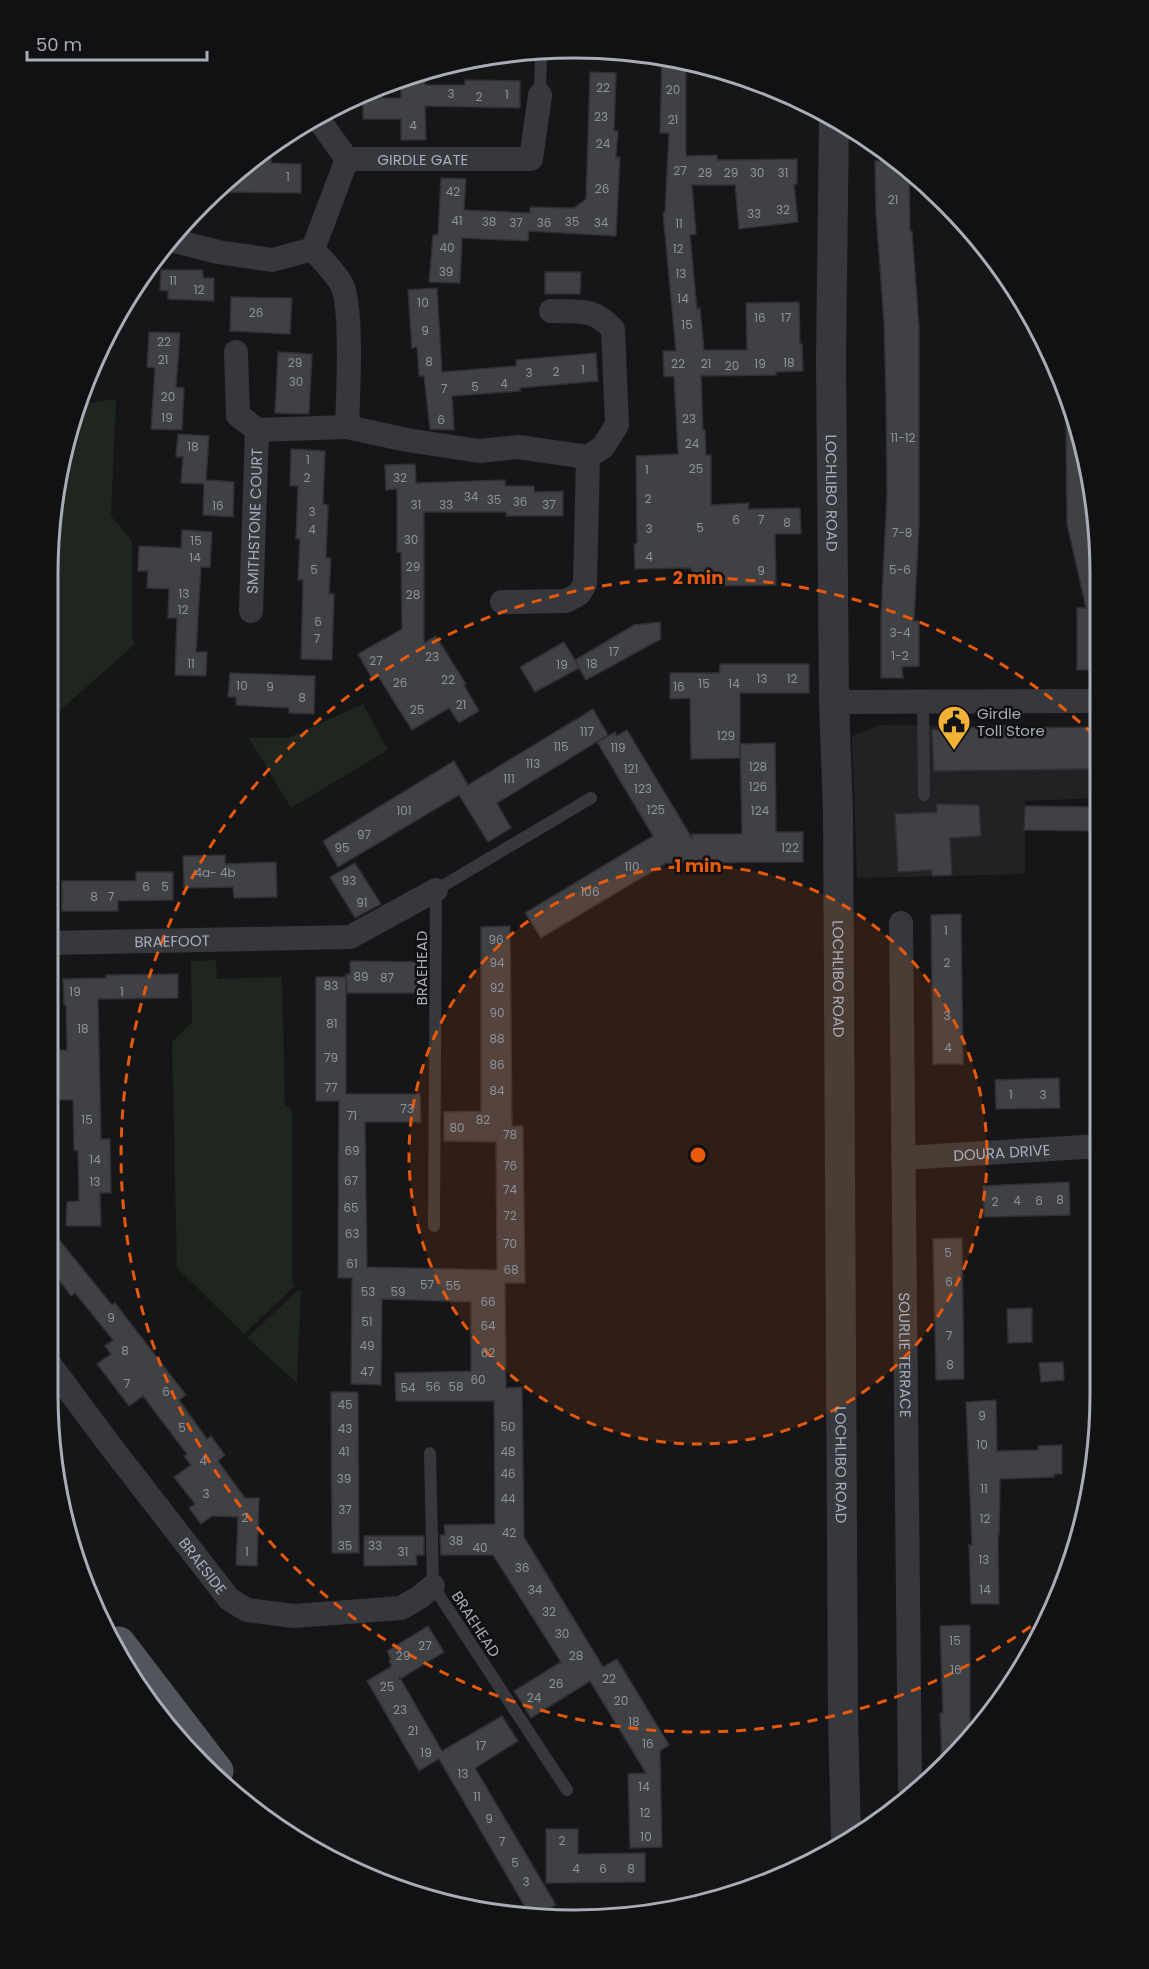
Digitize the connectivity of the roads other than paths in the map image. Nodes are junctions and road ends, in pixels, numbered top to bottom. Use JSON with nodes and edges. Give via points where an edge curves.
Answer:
{"nodes":[{"id":1,"x":541,"y":60,"type":"edge"},
{"id":2,"x":540,"y":95,"type":"joint"},
{"id":3,"x":322,"y":125,"type":"edge"},
{"id":4,"x":834,"y":129,"type":"edge"},
{"id":5,"x":347,"y":159,"type":"junction"},
{"id":6,"x":180,"y":242,"type":"edge"},
{"id":7,"x":313,"y":249,"type":"junction"},
{"id":8,"x":551,"y":311,"type":"dead end"},
{"id":9,"x":236,"y":352,"type":"dead end"},
{"id":10,"x":346,"y":427,"type":"junction"},
{"id":11,"x":257,"y":430,"type":"junction"},
{"id":12,"x":588,"y":457,"type":"junction"},
{"id":13,"x":502,"y":602,"type":"dead end"},
{"id":14,"x":251,"y":611,"type":"dead end"},
{"id":15,"x":1090,"y":701,"type":"edge"},
{"id":16,"x":834,"y":702,"type":"junction"},
{"id":17,"x":923,"y":702,"type":"junction"},
{"id":18,"x":924,"y":795,"type":"dead end"},
{"id":19,"x":591,"y":798,"type":"dead end"},
{"id":20,"x":436,"y":890,"type":"junction"},
{"id":21,"x":901,"y":923,"type":"dead end"},
{"id":22,"x":58,"y":943,"type":"edge"},
{"id":23,"x":1090,"y":1147,"type":"edge"},
{"id":24,"x":903,"y":1158,"type":"junction"},
{"id":25,"x":434,"y":1226,"type":"dead end"},
{"id":26,"x":58,"y":1375,"type":"edge"},
{"id":27,"x":430,"y":1453,"type":"dead end"},
{"id":28,"x":433,"y":1586,"type":"junction"},
{"id":29,"x":138,"y":1669,"type":"edge"},
{"id":30,"x":195,"y":1743,"type":"edge"},
{"id":31,"x":910,"y":1787,"type":"dead end"},
{"id":32,"x":567,"y":1790,"type":"dead end"},
{"id":33,"x":846,"y":1833,"type":"edge"}],
"edges":[{"from":1,"to":2,"type":"lane"},
{"from":2,"to":5,"type":"street","name":"GIRDLE GATE","via":[[531,159]]},
{"from":3,"to":5,"type":"street"},
{"from":4,"to":16,"type":"street","name":"LOCHLIBO ROAD"},
{"from":5,"to":7,"type":"street"},
{"from":6,"to":7,"type":"street","via":[[272,260]]},
{"from":7,"to":10,"type":"street","via":[[342,285],[347,312]]},
{"from":8,"to":12,"type":"street","via":[[592,312],[613,329],[618,425],[603,447]]},
{"from":9,"to":11,"type":"street","name":"SMITHSTONE COURT","via":[[238,415]]},
{"from":10,"to":11,"type":"street","name":"SMITHSTONE COURT"},
{"from":10,"to":12,"type":"street","name":"SMITHSTONE COURT","via":[[479,451],[518,447]]},
{"from":11,"to":14,"type":"street","name":"SMITHSTONE COURT"},
{"from":12,"to":13,"type":"street","via":[[585,584],[579,594],[566,601]]},
{"from":15,"to":17,"type":"street"},
{"from":16,"to":17,"type":"street"},
{"from":16,"to":33,"type":"street","name":"LOCHLIBO ROAD"},
{"from":17,"to":18,"type":"lane"},
{"from":19,"to":20,"type":"lane"},
{"from":20,"to":22,"type":"street","name":"BRAEFOOT","via":[[350,938]]},
{"from":20,"to":25,"type":"lane","name":"BRAEHEAD"},
{"from":21,"to":24,"type":"street","name":"SOURLIE TERRACE"},
{"from":23,"to":24,"type":"street","name":"DOURA DRIVE"},
{"from":24,"to":31,"type":"street","name":"SOURLIE TERRACE"},
{"from":26,"to":28,"type":"street","name":"BRAESIDE","via":[[229,1599],[247,1610],[294,1616],[401,1608]]},
{"from":27,"to":28,"type":"lane","name":"BRAEHEAD"},
{"from":28,"to":32,"type":"lane","name":"BRAEHEAD"},
{"from":29,"to":30,"type":"main road"}]}
